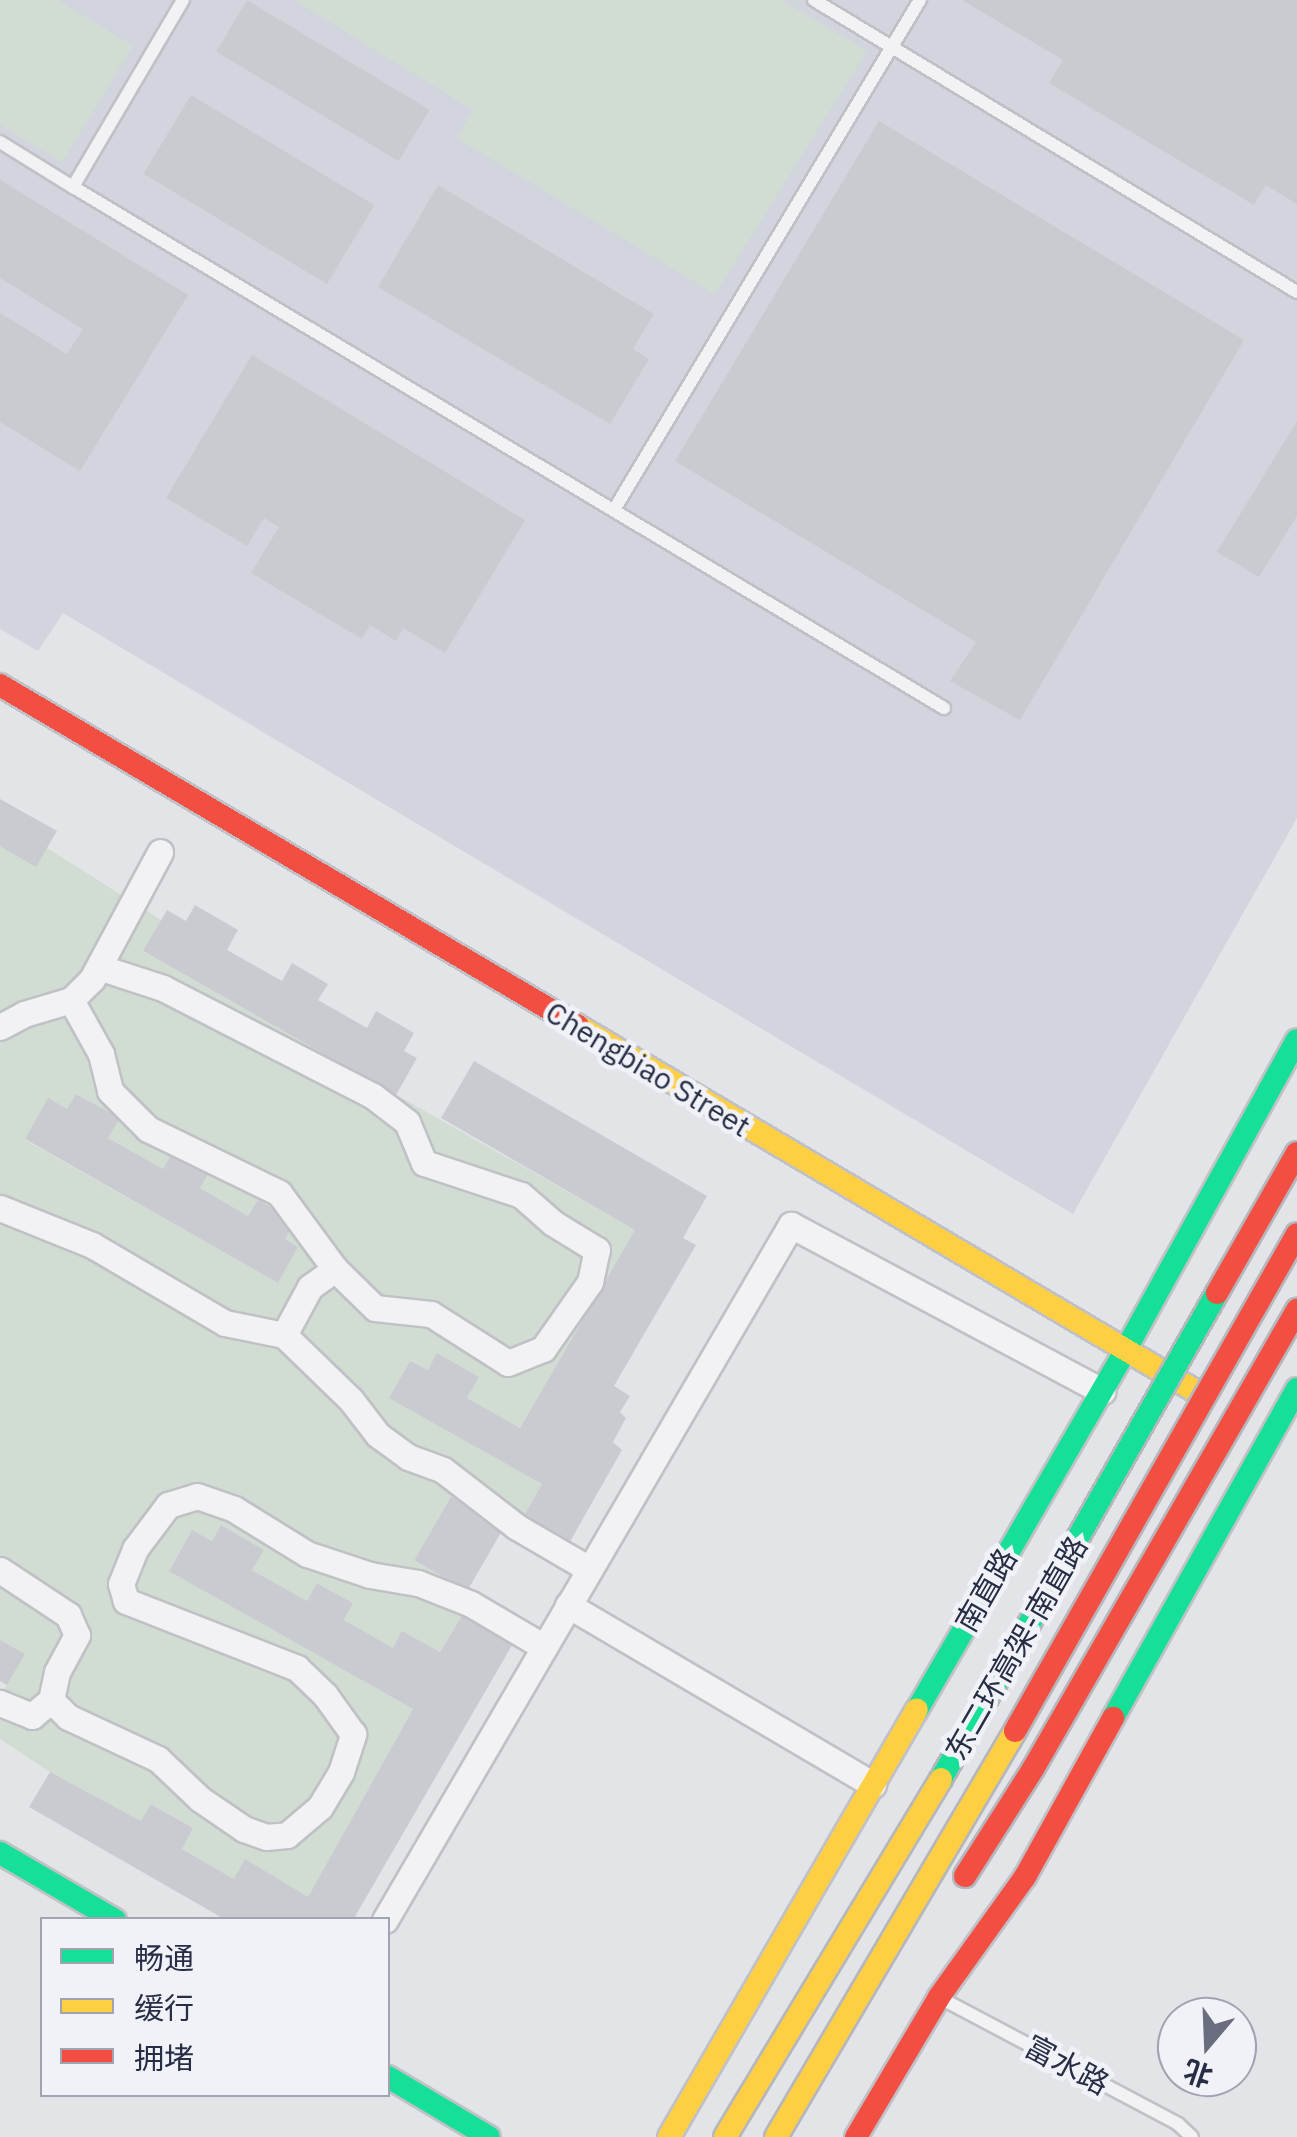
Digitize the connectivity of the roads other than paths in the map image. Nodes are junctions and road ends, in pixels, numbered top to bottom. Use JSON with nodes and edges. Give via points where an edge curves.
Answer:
{"nodes":[{"id":1,"x":183,"y":0,"type":"edge"},
{"id":2,"x":814,"y":0,"type":"edge"},
{"id":3,"x":920,"y":0,"type":"edge"},
{"id":4,"x":892,"y":47,"type":"junction"},
{"id":5,"x":0,"y":142,"type":"edge"},
{"id":6,"x":74,"y":187,"type":"junction"},
{"id":7,"x":1297,"y":292,"type":"edge"},
{"id":8,"x":614,"y":510,"type":"junction"},
{"id":9,"x":0,"y":686,"type":"edge"},
{"id":10,"x":944,"y":708,"type":"dead end"},
{"id":11,"x":160,"y":852,"type":"dead end"},
{"id":12,"x":105,"y":969,"type":"dead end"},
{"id":13,"x":71,"y":1000,"type":"junction"},
{"id":14,"x":0,"y":1028,"type":"edge"},
{"id":15,"x":1297,"y":1040,"type":"edge"},
{"id":16,"x":1297,"y":1153,"type":"edge"},
{"id":17,"x":0,"y":1208,"type":"edge"},
{"id":18,"x":1297,"y":1234,"type":"edge"},
{"id":19,"x":334,"y":1269,"type":"junction"},
{"id":20,"x":1297,"y":1310,"type":"edge"},
{"id":21,"x":284,"y":1335,"type":"junction"},
{"id":22,"x":1125,"y":1351,"type":"junction"},
{"id":23,"x":1297,"y":1389,"type":"edge"},
{"id":24,"x":1102,"y":1391,"type":"junction"},
{"id":25,"x":1272,"y":1435,"type":"junction"},
{"id":26,"x":1297,"y":1450,"type":"edge"},
{"id":27,"x":1046,"y":1535,"type":"dead end"},
{"id":28,"x":589,"y":1569,"type":"junction"},
{"id":29,"x":0,"y":1570,"type":"edge"},
{"id":30,"x":568,"y":1605,"type":"junction"},
{"id":31,"x":544,"y":1647,"type":"junction"},
{"id":32,"x":51,"y":1700,"type":"junction"},
{"id":33,"x":0,"y":1703,"type":"edge"},
{"id":34,"x":873,"y":1785,"type":"junction"},
{"id":35,"x":0,"y":1853,"type":"edge"},
{"id":36,"x":951,"y":1898,"type":"dead end"},
{"id":37,"x":111,"y":1917,"type":"edge"},
{"id":38,"x":387,"y":1917,"type":"edge"},
{"id":39,"x":939,"y":1997,"type":"junction"},
{"id":40,"x":877,"y":2011,"type":"dead end"},
{"id":41,"x":390,"y":2078,"type":"edge"},
{"id":42,"x":490,"y":2137,"type":"edge"},
{"id":43,"x":669,"y":2137,"type":"edge"},
{"id":44,"x":725,"y":2137,"type":"edge"},
{"id":45,"x":777,"y":2137,"type":"edge"},
{"id":46,"x":856,"y":2137,"type":"edge"},
{"id":47,"x":1192,"y":2137,"type":"edge"}],
"edges":[{"from":1,"to":6,"type":"lane"},
{"from":2,"to":4,"type":"lane"},
{"from":3,"to":4,"type":"lane"},
{"from":4,"to":7,"type":"lane"},
{"from":4,"to":8,"type":"lane"},
{"from":5,"to":6,"type":"lane"},
{"from":6,"to":8,"type":"lane"},
{"from":8,"to":10,"type":"lane"},
{"from":9,"to":22,"type":"main road","name":"Chengbiao Street"},
{"from":11,"to":13,"type":"street","via":[[92,980]]},
{"from":12,"to":19,"type":"street","via":[[163,988],[374,1096],[407,1122],[424,1162],[522,1195],[597,1250],[590,1282],[543,1349],[508,1363],[431,1314],[375,1308]]},
{"from":13,"to":14,"type":"street"},
{"from":13,"to":19,"type":"street","via":[[100,1054],[110,1091],[148,1129],[280,1193]]},
{"from":15,"to":22,"type":"main road","name":"南直路"},
{"from":16,"to":44,"type":"main road","name":"东二环高架-南直路","bridge":true,"via":[[921,1814]]},
{"from":17,"to":21,"type":"street","via":[[92,1245],[225,1323]]},
{"from":18,"to":45,"type":"main road","name":"东二环高架-南直路","bridge":true},
{"from":19,"to":21,"type":"street","via":[[310,1286]]},
{"from":20,"to":36,"type":"main road","bridge":true,"via":[[1033,1769]]},
{"from":21,"to":28,"type":"street","via":[[378,1435],[408,1457],[443,1470],[516,1527]]},
{"from":22,"to":24,"type":"main road","name":"南直路"},
{"from":22,"to":25,"type":"main road","name":"Chengbiao Street"},
{"from":23,"to":25,"type":"main road"},
{"from":24,"to":27,"type":"main road","via":[[1088,1457]]},
{"from":24,"to":28,"type":"street","via":[[790,1225]]},
{"from":24,"to":34,"type":"main road","name":"南直路"},
{"from":25,"to":26,"type":"main road","name":"Chengbiao Street"},
{"from":25,"to":39,"type":"main road","via":[[1025,1877]]},
{"from":28,"to":30,"type":"street"},
{"from":29,"to":32,"type":"street","via":[[68,1616],[77,1635]]},
{"from":30,"to":31,"type":"street"},
{"from":30,"to":34,"type":"street"},
{"from":31,"to":32,"type":"street","via":[[472,1604],[307,1554],[234,1509],[197,1496],[168,1504],[134,1549],[121,1584],[126,1601],[297,1668],[325,1695],[353,1734],[320,1807],[287,1835],[244,1830],[158,1759],[68,1717]]},
{"from":31,"to":38,"type":"street"},
{"from":32,"to":33,"type":"street","via":[[32,1716]]},
{"from":34,"to":43,"type":"main road","name":"南直路"},
{"from":35,"to":37,"type":"main road"},
{"from":39,"to":46,"type":"main road"},
{"from":39,"to":47,"type":"lane","name":"富水路"},
{"from":40,"to":45,"type":"main road","bridge":true},
{"from":41,"to":42,"type":"main road"}]}
